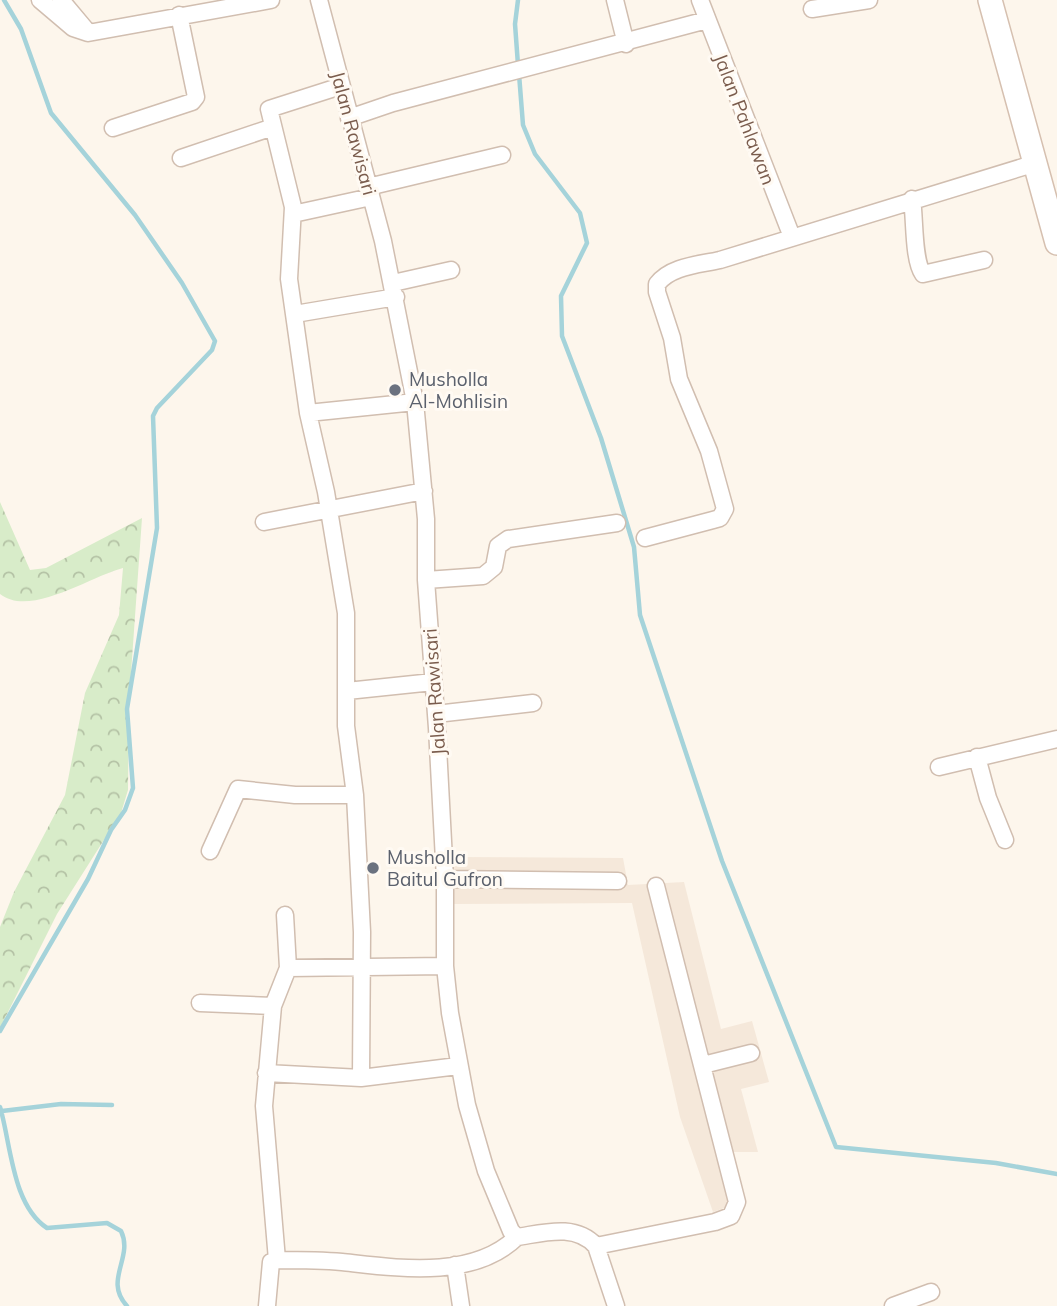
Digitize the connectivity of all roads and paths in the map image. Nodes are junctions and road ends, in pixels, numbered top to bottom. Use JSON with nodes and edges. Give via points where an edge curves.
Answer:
{"nodes":[{"id":1,"x":40,"y":0,"type":"edge"},
{"id":2,"x":61,"y":0,"type":"edge"},
{"id":3,"x":271,"y":0,"type":"edge"},
{"id":4,"x":319,"y":0,"type":"edge"},
{"id":5,"x":615,"y":0,"type":"edge"},
{"id":6,"x":700,"y":0,"type":"edge"},
{"id":7,"x":869,"y":0,"type":"edge"},
{"id":8,"x":990,"y":0,"type":"edge"},
{"id":9,"x":812,"y":9,"type":"dead end"},
{"id":10,"x":182,"y":10,"type":"edge"},
{"id":11,"x":708,"y":20,"type":"junction"},
{"id":12,"x":88,"y":33,"type":"junction"},
{"id":13,"x":626,"y":44,"type":"junction"},
{"id":14,"x":341,"y":86,"type":"junction"},
{"id":15,"x":349,"y":118,"type":"junction"},
{"id":16,"x":273,"y":127,"type":"junction"},
{"id":17,"x":113,"y":128,"type":"dead end"},
{"id":18,"x":502,"y":155,"type":"dead end"},
{"id":19,"x":181,"y":158,"type":"dead end"},
{"id":20,"x":1036,"y":163,"type":"junction"},
{"id":21,"x":370,"y":192,"type":"junction"},
{"id":22,"x":912,"y":199,"type":"junction"},
{"id":23,"x":293,"y":215,"type":"junction"},
{"id":24,"x":792,"y":237,"type":"junction"},
{"id":25,"x":1057,"y":240,"type":"edge"},
{"id":26,"x":984,"y":260,"type":"dead end"},
{"id":27,"x":451,"y":270,"type":"dead end"},
{"id":28,"x":394,"y":290,"type":"junction"},
{"id":29,"x":295,"y":314,"type":"junction"},
{"id":30,"x":415,"y":402,"type":"junction"},
{"id":31,"x":309,"y":413,"type":"junction"},
{"id":32,"x":424,"y":491,"type":"junction"},
{"id":33,"x":329,"y":507,"type":"junction"},
{"id":34,"x":264,"y":522,"type":"dead end"},
{"id":35,"x":617,"y":523,"type":"dead end"},
{"id":36,"x":645,"y":538,"type":"dead end"},
{"id":37,"x":426,"y":580,"type":"junction"},
{"id":38,"x":433,"y":682,"type":"junction"},
{"id":39,"x":347,"y":691,"type":"junction"},
{"id":40,"x":533,"y":703,"type":"dead end"},
{"id":41,"x":436,"y":714,"type":"junction"},
{"id":42,"x":1057,"y":739,"type":"edge"},
{"id":43,"x":977,"y":757,"type":"junction"},
{"id":44,"x":939,"y":767,"type":"dead end"},
{"id":45,"x":355,"y":794,"type":"junction"},
{"id":46,"x":1005,"y":840,"type":"dead end"},
{"id":47,"x":210,"y":851,"type":"dead end"},
{"id":48,"x":445,"y":879,"type":"junction"},
{"id":49,"x":618,"y":881,"type":"dead end"},
{"id":50,"x":656,"y":886,"type":"dead end"},
{"id":51,"x":285,"y":915,"type":"dead end"},
{"id":52,"x":445,"y":966,"type":"junction"},
{"id":53,"x":288,"y":968,"type":"junction"},
{"id":54,"x":363,"y":969,"type":"junction"},
{"id":55,"x":200,"y":1003,"type":"dead end"},
{"id":56,"x":273,"y":1006,"type":"junction"},
{"id":57,"x":751,"y":1053,"type":"dead end"},
{"id":58,"x":704,"y":1065,"type":"junction"},
{"id":59,"x":458,"y":1066,"type":"junction"},
{"id":60,"x":266,"y":1073,"type":"junction"},
{"id":61,"x":361,"y":1078,"type":"junction"},
{"id":62,"x":517,"y":1237,"type":"junction"},
{"id":63,"x":596,"y":1246,"type":"junction"},
{"id":64,"x":277,"y":1260,"type":"junction"},
{"id":65,"x":455,"y":1265,"type":"junction"},
{"id":66,"x":931,"y":1292,"type":"dead end"},
{"id":67,"x":267,"y":1306,"type":"edge"},
{"id":68,"x":461,"y":1306,"type":"edge"},
{"id":69,"x":617,"y":1306,"type":"edge"},
{"id":70,"x":893,"y":1306,"type":"edge"}],
"edges":[{"from":1,"to":12,"type":"street","via":[[73,28]]},
{"from":2,"to":12,"type":"street"},
{"from":3,"to":10,"type":"street"},
{"from":4,"to":14,"type":"street","name":"Jalan Rawisari"},
{"from":5,"to":13,"type":"street"},
{"from":6,"to":11,"type":"street","name":"Jalan Pahlawan"},
{"from":7,"to":9,"type":"street"},
{"from":8,"to":20,"type":"street"},
{"from":10,"to":12,"type":"street"},
{"from":10,"to":17,"type":"street","via":[[194,100]]},
{"from":11,"to":13,"type":"street"},
{"from":11,"to":24,"type":"street","name":"Jalan Pahlawan"},
{"from":13,"to":15,"type":"street"},
{"from":14,"to":15,"type":"street","name":"Jalan Rawisari"},
{"from":14,"to":16,"type":"street","via":[[269,108]]},
{"from":15,"to":21,"type":"street","name":"Jalan Rawisari"},
{"from":16,"to":19,"type":"street"},
{"from":16,"to":23,"type":"street"},
{"from":18,"to":21,"type":"street"},
{"from":20,"to":22,"type":"street"},
{"from":20,"to":25,"type":"street"},
{"from":21,"to":23,"type":"street"},
{"from":21,"to":28,"type":"street","name":"Jalan Rawisari"},
{"from":22,"to":24,"type":"street"},
{"from":22,"to":26,"type":"street","via":[[916,256],[923,275]]},
{"from":23,"to":29,"type":"street","via":[[289,279]]},
{"from":24,"to":36,"type":"street","via":[[675,270],[657,284],[679,379],[709,451],[725,509],[720,518]]},
{"from":27,"to":28,"type":"street"},
{"from":28,"to":29,"type":"street"},
{"from":28,"to":30,"type":"street","name":"Jalan Rawisari"},
{"from":29,"to":31,"type":"street"},
{"from":30,"to":31,"type":"street"},
{"from":30,"to":32,"type":"street","name":"Jalan Rawisari"},
{"from":31,"to":33,"type":"street"},
{"from":32,"to":33,"type":"street"},
{"from":32,"to":37,"type":"street","name":"Jalan Rawisari"},
{"from":33,"to":34,"type":"street"},
{"from":33,"to":39,"type":"street","via":[[346,613]]},
{"from":35,"to":37,"type":"street","via":[[508,539],[498,546],[494,566],[483,576]]},
{"from":37,"to":38,"type":"street","name":"Jalan Rawisari"},
{"from":38,"to":39,"type":"street"},
{"from":38,"to":41,"type":"street","name":"Jalan Rawisari"},
{"from":39,"to":45,"type":"street","via":[[346,726]]},
{"from":40,"to":41,"type":"street"},
{"from":41,"to":48,"type":"street","name":"Jalan Rawisari"},
{"from":42,"to":43,"type":"street"},
{"from":43,"to":44,"type":"street"},
{"from":43,"to":46,"type":"street"},
{"from":45,"to":47,"type":"street","via":[[295,795],[238,789]]},
{"from":45,"to":54,"type":"street"},
{"from":48,"to":49,"type":"street"},
{"from":48,"to":52,"type":"street","name":"Jalan Rawisari"},
{"from":50,"to":58,"type":"street"},
{"from":51,"to":53,"type":"street"},
{"from":52,"to":54,"type":"street"},
{"from":52,"to":59,"type":"street","name":"Jalan Rawisari"},
{"from":53,"to":54,"type":"street"},
{"from":53,"to":56,"type":"street"},
{"from":54,"to":61,"type":"street"},
{"from":55,"to":56,"type":"street"},
{"from":56,"to":60,"type":"street"},
{"from":57,"to":58,"type":"street"},
{"from":58,"to":63,"type":"street","via":[[737,1202],[735,1210],[716,1222]]},
{"from":59,"to":61,"type":"street"},
{"from":59,"to":62,"type":"street","name":"Jalan Rawisari","via":[[486,1171],[506,1223]]},
{"from":60,"to":61,"type":"street"},
{"from":60,"to":64,"type":"street","via":[[264,1106]]},
{"from":62,"to":63,"type":"street","via":[[572,1231]]},
{"from":62,"to":65,"type":"street"},
{"from":63,"to":69,"type":"street"},
{"from":64,"to":65,"type":"street","via":[[385,1268]]},
{"from":64,"to":67,"type":"street","via":[[271,1262]]},
{"from":65,"to":68,"type":"street"},
{"from":66,"to":70,"type":"street"}]}
